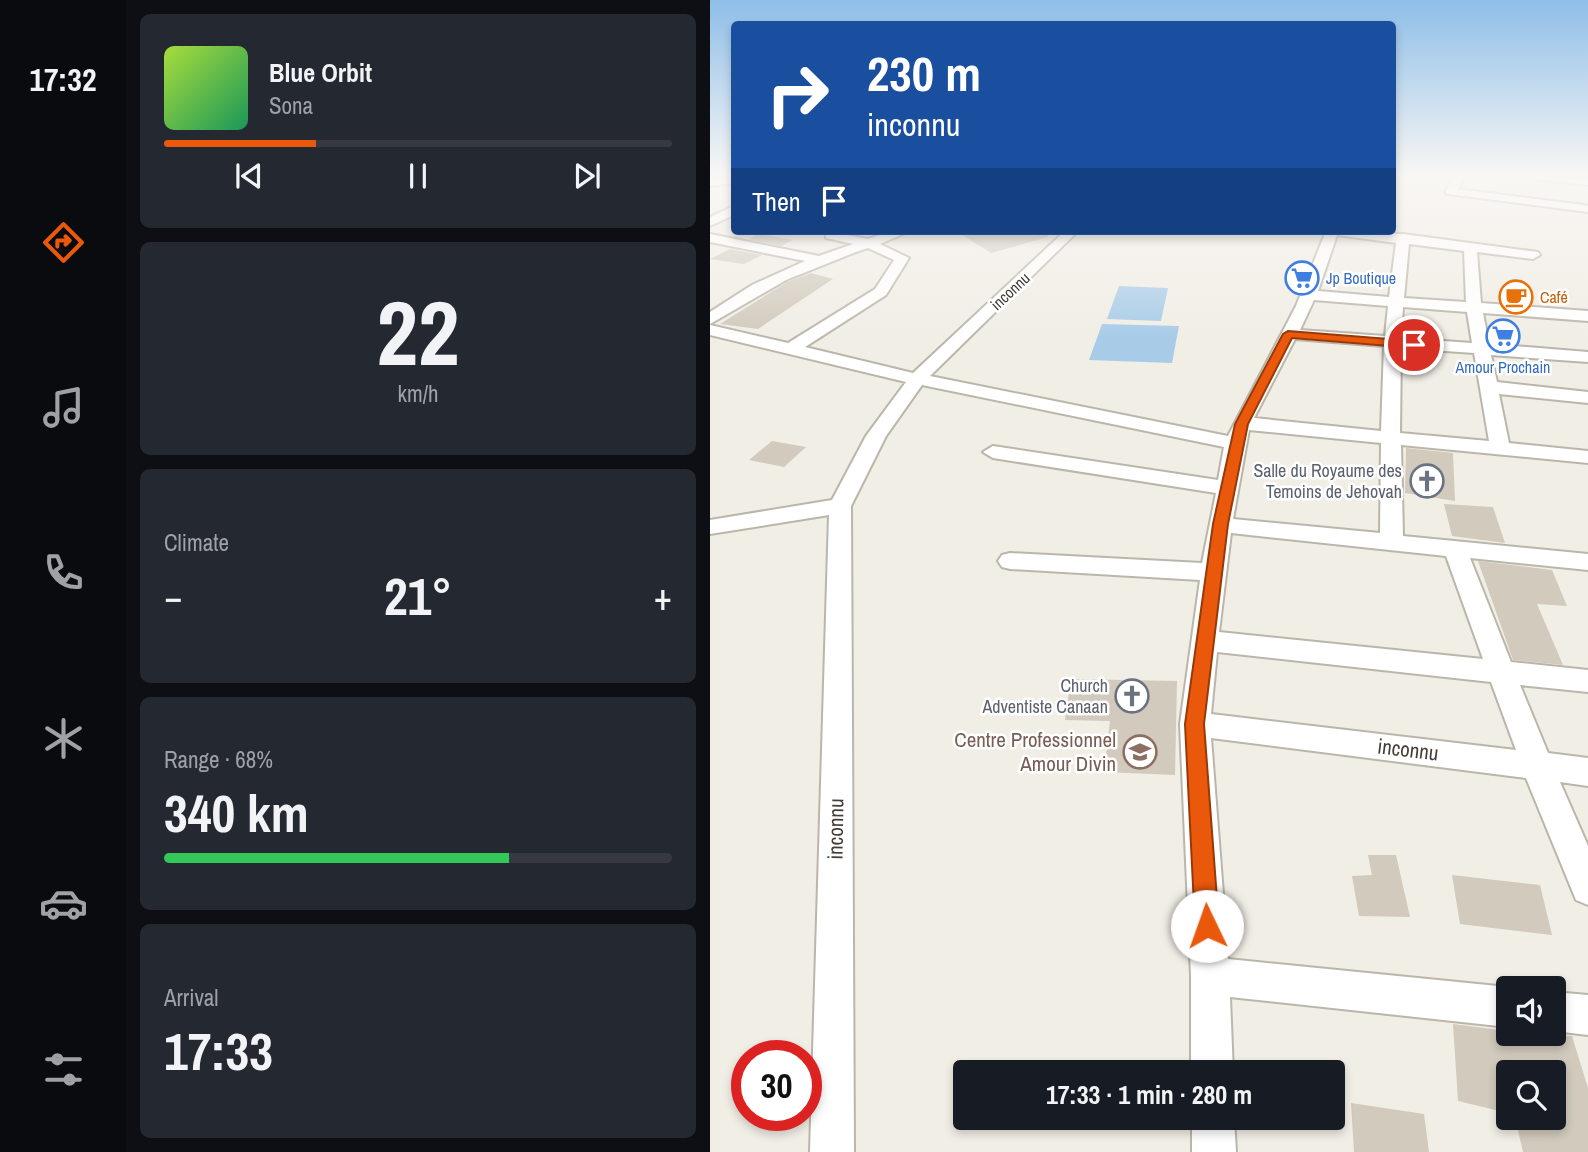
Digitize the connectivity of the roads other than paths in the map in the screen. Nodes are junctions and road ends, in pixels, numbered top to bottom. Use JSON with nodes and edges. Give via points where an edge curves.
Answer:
{"nodes":[{"id":1,"x":831,"y":235,"type":"edge"},
{"id":2,"x":892,"y":235,"type":"edge"},
{"id":3,"x":1068,"y":235,"type":"edge"},
{"id":4,"x":1328,"y":235,"type":"edge"},
{"id":5,"x":1366,"y":235,"type":"edge"},
{"id":6,"x":710,"y":238,"type":"edge"},
{"id":7,"x":1403,"y":238,"type":"junction"},
{"id":8,"x":868,"y":243,"type":"junction"},
{"id":9,"x":1470,"y":245,"type":"junction"},
{"id":10,"x":1533,"y":255,"type":"dead end"},
{"id":11,"x":816,"y":259,"type":"junction"},
{"id":12,"x":1307,"y":295,"type":"junction"},
{"id":13,"x":1393,"y":303,"type":"junction"},
{"id":14,"x":1474,"y":308,"type":"junction"},
{"id":15,"x":1587,"y":316,"type":"edge"},
{"id":16,"x":710,"y":319,"type":"edge"},
{"id":17,"x":1288,"y":334,"type":"junction"},
{"id":18,"x":715,"y":337,"type":"edge"},
{"id":19,"x":1391,"y":342,"type":"junction"},
{"id":20,"x":792,"y":348,"type":"junction"},
{"id":21,"x":1484,"y":351,"type":"junction"},
{"id":22,"x":1587,"y":357,"type":"edge"},
{"id":23,"x":917,"y":379,"type":"junction"},
{"id":24,"x":1489,"y":387,"type":"junction"},
{"id":25,"x":1587,"y":398,"type":"edge"},
{"id":26,"x":1238,"y":433,"type":"junction"},
{"id":27,"x":1390,"y":440,"type":"junction"},
{"id":28,"x":1500,"y":449,"type":"junction"},
{"id":29,"x":993,"y":452,"type":"dead end"},
{"id":30,"x":1587,"y":457,"type":"edge"},
{"id":31,"x":1227,"y":488,"type":"junction"},
{"id":32,"x":840,"y":506,"type":"junction"},
{"id":33,"x":1220,"y":524,"type":"junction"},
{"id":34,"x":710,"y":527,"type":"edge"},
{"id":35,"x":1392,"y":542,"type":"junction"},
{"id":36,"x":1456,"y":549,"type":"junction"},
{"id":37,"x":1010,"y":561,"type":"dead end"},
{"id":38,"x":1587,"y":562,"type":"edge"},
{"id":39,"x":1213,"y":572,"type":"junction"},
{"id":40,"x":1205,"y":641,"type":"junction"},
{"id":41,"x":1502,"y":672,"type":"junction"},
{"id":42,"x":1587,"y":681,"type":"edge"},
{"id":43,"x":1195,"y":724,"type":"junction"},
{"id":44,"x":1537,"y":766,"type":"junction"},
{"id":45,"x":1587,"y":772,"type":"edge"},
{"id":46,"x":1587,"y":888,"type":"edge"},
{"id":47,"x":1210,"y":976,"type":"junction"},
{"id":48,"x":1496,"y":1006,"type":"edge"},
{"id":49,"x":1566,"y":1013,"type":"edge"},
{"id":50,"x":1587,"y":1015,"type":"edge"},
{"id":51,"x":1212,"y":1060,"type":"edge"},
{"id":52,"x":1213,"y":1130,"type":"edge"},
{"id":53,"x":832,"y":1152,"type":"edge"},
{"id":54,"x":1214,"y":1152,"type":"edge"}],
"edges":[{"from":1,"to":8,"type":"street"},
{"from":2,"to":8,"type":"street"},
{"from":3,"to":23,"type":"street","name":"inconnu"},
{"from":4,"to":12,"type":"street","via":[[1324,258]]},
{"from":5,"to":7,"type":"street"},
{"from":6,"to":11,"type":"street"},
{"from":7,"to":9,"type":"street"},
{"from":7,"to":13,"type":"street"},
{"from":8,"to":11,"type":"street"},
{"from":8,"to":20,"type":"street","via":[[902,258],[881,292]]},
{"from":9,"to":10,"type":"street"},
{"from":9,"to":14,"type":"street"},
{"from":11,"to":16,"type":"street","via":[[775,276]]},
{"from":12,"to":13,"type":"street"},
{"from":12,"to":17,"type":"street"},
{"from":13,"to":14,"type":"street"},
{"from":13,"to":19,"type":"street"},
{"from":14,"to":15,"type":"street"},
{"from":14,"to":21,"type":"street"},
{"from":17,"to":19,"type":"street"},
{"from":17,"to":26,"type":"street"},
{"from":18,"to":20,"type":"street"},
{"from":19,"to":21,"type":"street"},
{"from":19,"to":27,"type":"street"},
{"from":20,"to":23,"type":"street"},
{"from":21,"to":22,"type":"street"},
{"from":21,"to":24,"type":"street"},
{"from":23,"to":26,"type":"street"},
{"from":23,"to":32,"type":"street","name":"inconnu","via":[[876,436]]},
{"from":24,"to":25,"type":"street"},
{"from":24,"to":28,"type":"street"},
{"from":26,"to":27,"type":"street"},
{"from":26,"to":31,"type":"street"},
{"from":27,"to":28,"type":"street"},
{"from":27,"to":35,"type":"street"},
{"from":28,"to":30,"type":"street"},
{"from":29,"to":31,"type":"street"},
{"from":31,"to":33,"type":"street"},
{"from":32,"to":34,"type":"street"},
{"from":32,"to":53,"type":"street","name":"inconnu"},
{"from":33,"to":35,"type":"street"},
{"from":33,"to":39,"type":"street"},
{"from":35,"to":36,"type":"street"},
{"from":36,"to":38,"type":"street"},
{"from":36,"to":41,"type":"street"},
{"from":37,"to":39,"type":"street"},
{"from":39,"to":40,"type":"street"},
{"from":40,"to":41,"type":"street"},
{"from":40,"to":43,"type":"street"},
{"from":41,"to":42,"type":"street"},
{"from":41,"to":44,"type":"street"},
{"from":43,"to":44,"type":"street","name":"inconnu"},
{"from":43,"to":47,"type":"street"},
{"from":44,"to":45,"type":"street","name":"inconnu"},
{"from":44,"to":46,"type":"street"},
{"from":47,"to":48,"type":"street"},
{"from":47,"to":51,"type":"street"},
{"from":49,"to":50,"type":"street"},
{"from":52,"to":54,"type":"street"}]}
